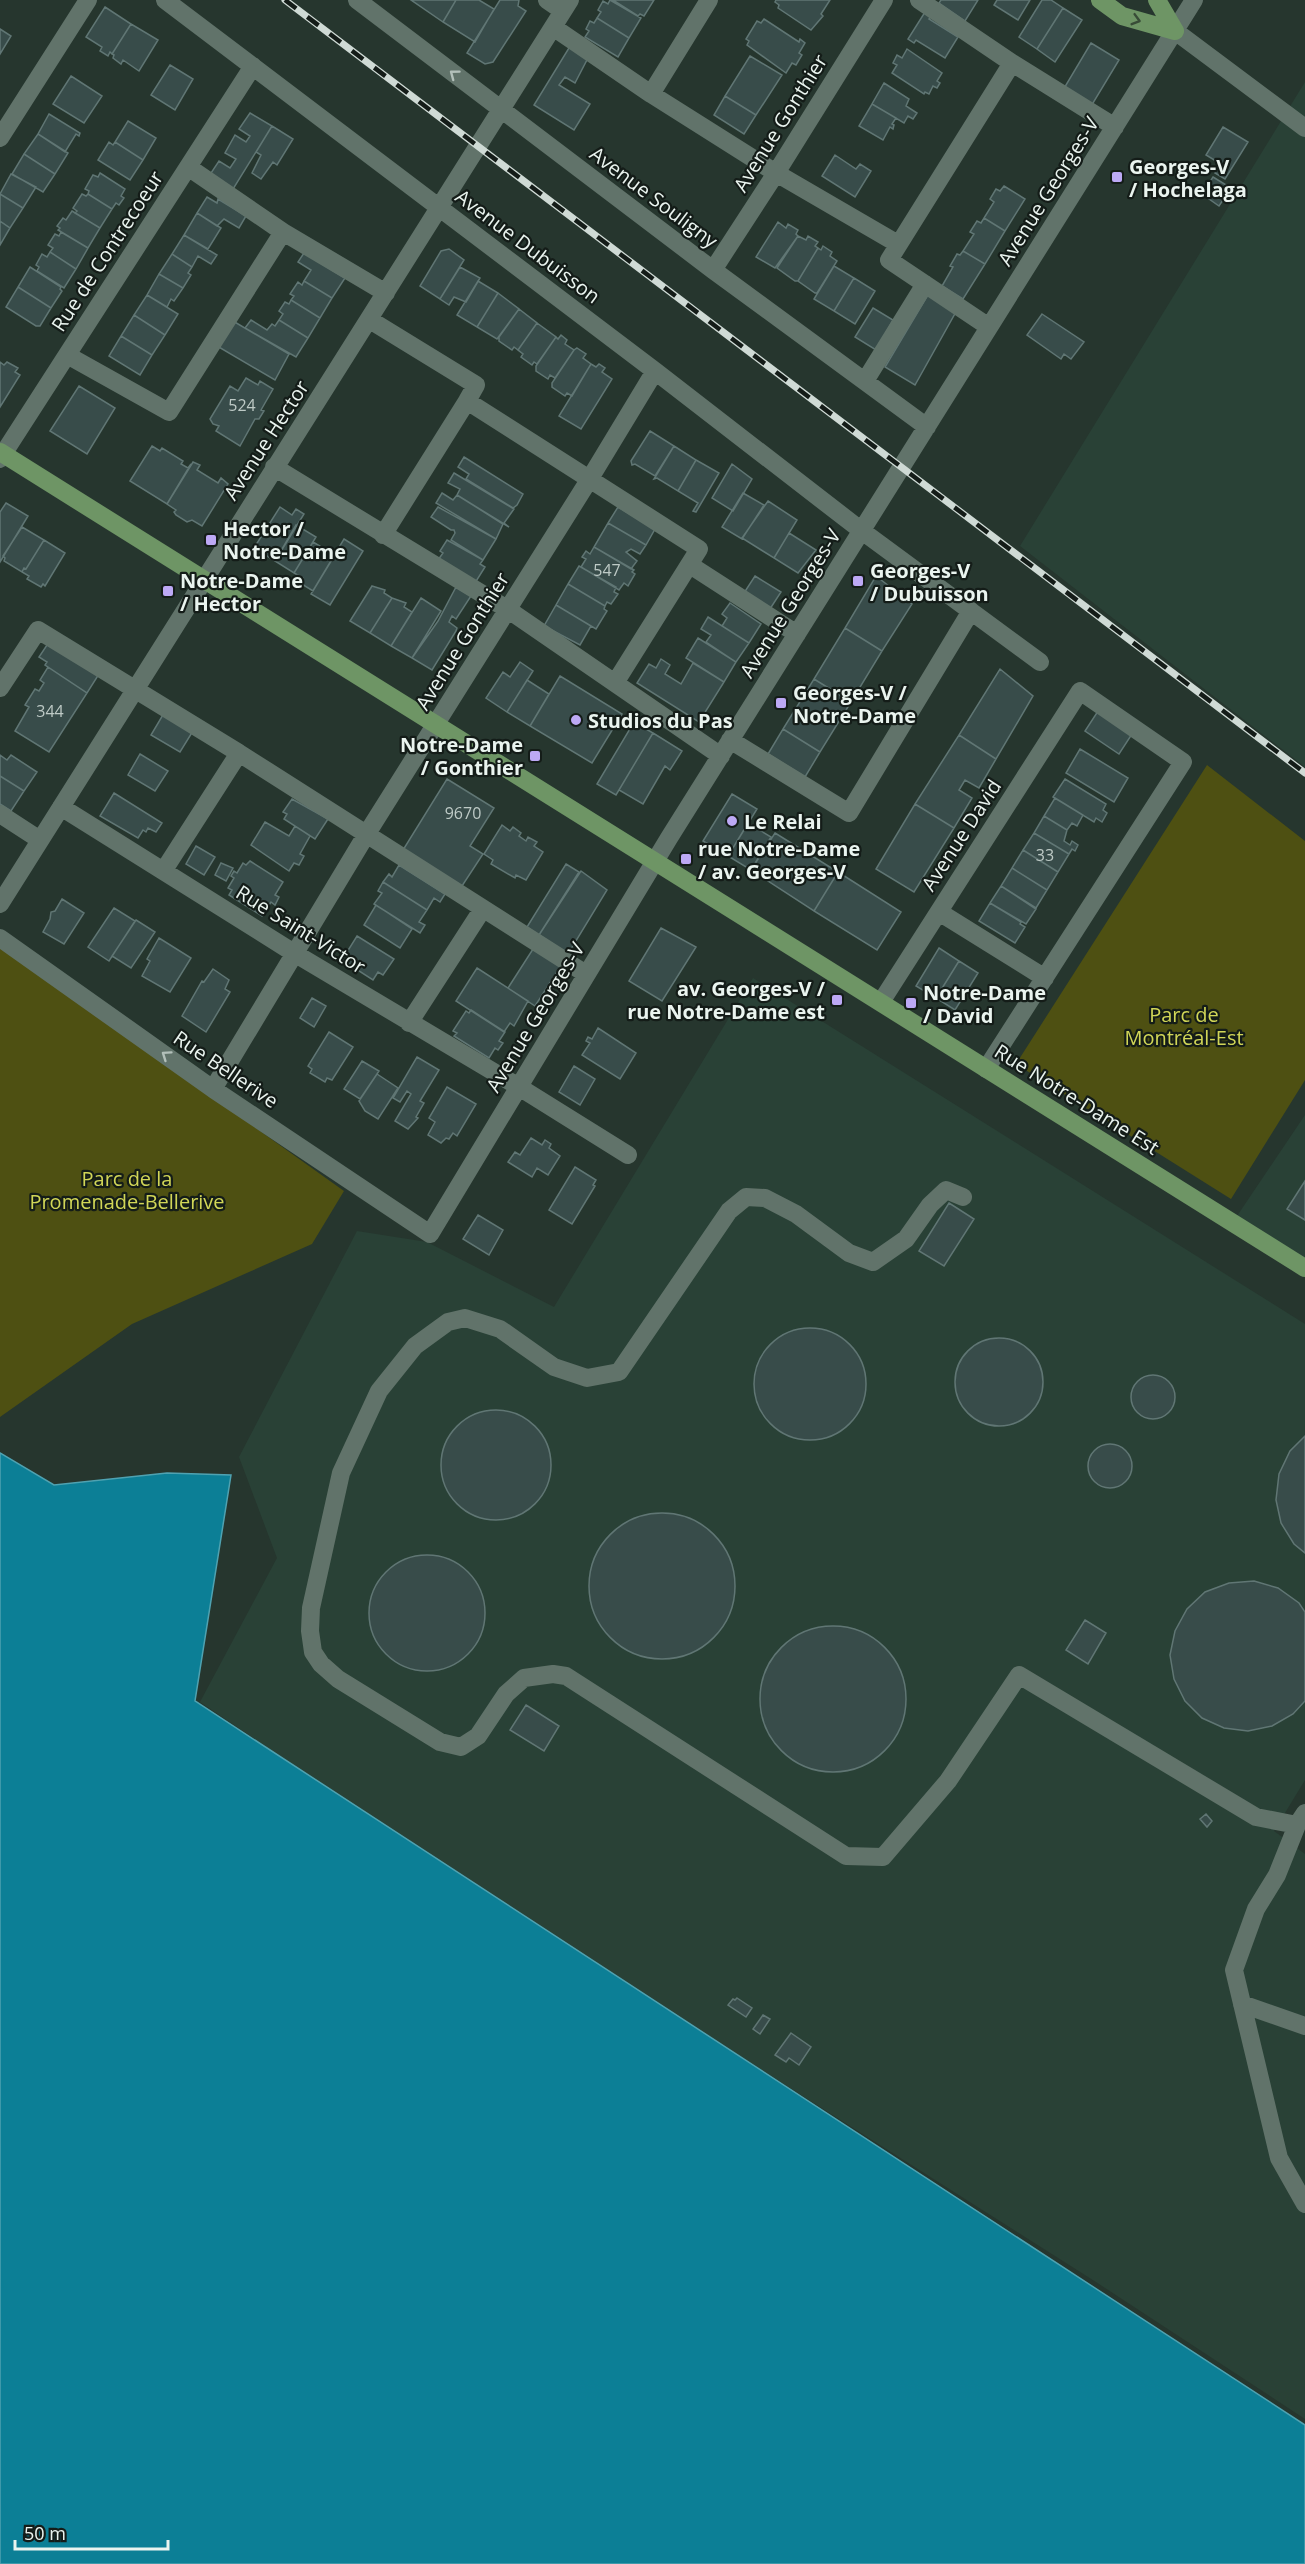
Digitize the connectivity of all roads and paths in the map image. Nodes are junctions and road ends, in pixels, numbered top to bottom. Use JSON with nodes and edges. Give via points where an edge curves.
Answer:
{"nodes":[{"id":1,"x":88,"y":0,"type":"edge"},
{"id":2,"x":165,"y":0,"type":"edge"},
{"id":3,"x":357,"y":0,"type":"edge"},
{"id":4,"x":547,"y":0,"type":"edge"},
{"id":5,"x":709,"y":0,"type":"edge"},
{"id":6,"x":884,"y":0,"type":"edge"},
{"id":7,"x":919,"y":0,"type":"edge"},
{"id":8,"x":1100,"y":0,"type":"edge"},
{"id":9,"x":1157,"y":0,"type":"edge"},
{"id":10,"x":1194,"y":0,"type":"edge"},
{"id":11,"x":567,"y":5,"type":"edge"},
{"id":12,"x":553,"y":27,"type":"junction"},
{"id":13,"x":1175,"y":31,"type":"junction"},
{"id":14,"x":1012,"y":63,"type":"junction"},
{"id":15,"x":253,"y":66,"type":"junction"},
{"id":16,"x":651,"y":94,"type":"junction"},
{"id":17,"x":501,"y":110,"type":"junction"},
{"id":18,"x":1115,"y":127,"type":"junction"},
{"id":19,"x":1305,"y":128,"type":"edge"},
{"id":20,"x":0,"y":138,"type":"edge"},
{"id":21,"x":188,"y":167,"type":"junction"},
{"id":22,"x":776,"y":173,"type":"junction"},
{"id":23,"x":440,"y":208,"type":"junction"},
{"id":24,"x":283,"y":232,"type":"junction"},
{"id":25,"x":898,"y":244,"type":"junction"},
{"id":26,"x":713,"y":270,"type":"junction"},
{"id":27,"x":925,"y":284,"type":"junction"},
{"id":28,"x":387,"y":293,"type":"junction"},
{"id":29,"x":370,"y":320,"type":"junction"},
{"id":30,"x":989,"y":327,"type":"junction"},
{"id":31,"x":67,"y":355,"type":"junction"},
{"id":32,"x":655,"y":371,"type":"junction"},
{"id":33,"x":865,"y":381,"type":"junction"},
{"id":34,"x":467,"y":402,"type":"junction"},
{"id":35,"x":927,"y":427,"type":"junction"},
{"id":36,"x":1,"y":455,"type":"edge"},
{"id":37,"x":274,"y":467,"type":"junction"},
{"id":38,"x":589,"y":480,"type":"junction"},
{"id":39,"x":862,"y":531,"type":"junction"},
{"id":40,"x":383,"y":535,"type":"junction"},
{"id":41,"x":690,"y":565,"type":"junction"},
{"id":42,"x":203,"y":580,"type":"junction"},
{"id":43,"x":507,"y":609,"type":"junction"},
{"id":44,"x":971,"y":611,"type":"junction"},
{"id":45,"x":797,"y":634,"type":"junction"},
{"id":46,"x":1040,"y":662,"type":"dead end"},
{"id":47,"x":615,"y":683,"type":"junction"},
{"id":48,"x":0,"y":688,"type":"edge"},
{"id":49,"x":134,"y":690,"type":"junction"},
{"id":50,"x":436,"y":726,"type":"junction"},
{"id":51,"x":726,"y":748,"type":"junction"},
{"id":52,"x":240,"y":753,"type":"junction"},
{"id":53,"x":60,"y":807,"type":"junction"},
{"id":54,"x":0,"y":814,"type":"edge"},
{"id":55,"x":366,"y":835,"type":"junction"},
{"id":56,"x":40,"y":840,"type":"junction"},
{"id":57,"x":655,"y":861,"type":"junction"},
{"id":58,"x":164,"y":870,"type":"junction"},
{"id":59,"x":0,"y":904,"type":"edge"},
{"id":60,"x":482,"y":910,"type":"junction"},
{"id":61,"x":939,"y":912,"type":"junction"},
{"id":62,"x":0,"y":938,"type":"edge"},
{"id":63,"x":294,"y":953,"type":"junction"},
{"id":64,"x":586,"y":975,"type":"junction"},
{"id":65,"x":1045,"y":978,"type":"junction"},
{"id":66,"x":881,"y":1002,"type":"junction"},
{"id":67,"x":409,"y":1023,"type":"junction"},
{"id":68,"x":986,"y":1069,"type":"junction"},
{"id":69,"x":519,"y":1087,"type":"junction"},
{"id":70,"x":213,"y":1089,"type":"junction"},
{"id":71,"x":628,"y":1155,"type":"dead end"},
{"id":72,"x":963,"y":1197,"type":"dead end"},
{"id":73,"x":430,"y":1233,"type":"joint"},
{"id":74,"x":1305,"y":1268,"type":"edge"},
{"id":75,"x":1301,"y":1819,"type":"edge"},
{"id":76,"x":1242,"y":2004,"type":"junction"},
{"id":77,"x":1305,"y":2026,"type":"edge"},
{"id":78,"x":1302,"y":2192,"type":"edge"}],
"edges":[{"from":1,"to":20,"type":"street"},
{"from":2,"to":15,"type":"street","name":"Avenue Dubuisson"},
{"from":17,"to":3,"type":"street","name":"Avenue Souligny","one_way":true},
{"from":4,"to":11,"type":"street"},
{"from":5,"to":16,"type":"street"},
{"from":6,"to":22,"type":"street","name":"Avenue Gonthier"},
{"from":7,"to":14,"type":"street"},
{"from":8,"to":13,"type":"main road","one_way":true,"via":[[1122,16]]},
{"from":9,"to":13,"type":"main road"},
{"from":10,"to":13,"type":"street","name":"Avenue Georges-V"},
{"from":11,"to":12,"type":"street","name":"Avenue Hector"},
{"from":12,"to":16,"type":"street"},
{"from":12,"to":17,"type":"street","name":"Avenue Hector"},
{"from":13,"to":18,"type":"street","name":"Avenue Georges-V"},
{"from":13,"to":19,"type":"street"},
{"from":14,"to":18,"type":"street"},
{"from":14,"to":25,"type":"street"},
{"from":15,"to":21,"type":"street","name":"Rue de Contrecoeur"},
{"from":15,"to":23,"type":"street","name":"Avenue Dubuisson"},
{"from":16,"to":22,"type":"street"},
{"from":17,"to":23,"type":"street","name":"Avenue Hector"},
{"from":17,"to":26,"type":"street","name":"Avenue Souligny"},
{"from":18,"to":30,"type":"street","name":"Avenue Georges-V"},
{"from":21,"to":24,"type":"street"},
{"from":21,"to":31,"type":"street","name":"Rue de Contrecoeur"},
{"from":22,"to":25,"type":"street"},
{"from":22,"to":26,"type":"street","name":"Avenue Gonthier"},
{"from":23,"to":28,"type":"street","name":"Avenue Hector"},
{"from":23,"to":32,"type":"street","name":"Avenue Dubuisson"},
{"from":24,"to":28,"type":"street"},
{"from":24,"to":31,"type":"street","via":[[169,412]]},
{"from":25,"to":27,"type":"street","via":[[889,260]]},
{"from":26,"to":33,"type":"street","name":"Avenue Souligny"},
{"from":27,"to":30,"type":"street"},
{"from":27,"to":33,"type":"street"},
{"from":28,"to":29,"type":"street","name":"Avenue Hector"},
{"from":29,"to":34,"type":"street","via":[[476,385]]},
{"from":29,"to":37,"type":"street","name":"Avenue Hector"},
{"from":30,"to":35,"type":"street","name":"Avenue Georges-V"},
{"from":31,"to":36,"type":"street","name":"Rue de Contrecoeur"},
{"from":32,"to":38,"type":"street","name":"Avenue Gonthier"},
{"from":32,"to":39,"type":"street","name":"Avenue Dubuisson"},
{"from":33,"to":35,"type":"street","name":"Avenue Souligny"},
{"from":34,"to":38,"type":"street"},
{"from":34,"to":40,"type":"street"},
{"from":35,"to":39,"type":"street","name":"Avenue Georges-V"},
{"from":36,"to":42,"type":"main road","name":"Rue Notre-Dame Est"},
{"from":37,"to":40,"type":"street"},
{"from":37,"to":42,"type":"street","name":"Avenue Hector"},
{"from":38,"to":41,"type":"street","via":[[699,549]]},
{"from":38,"to":43,"type":"street","name":"Avenue Gonthier"},
{"from":39,"to":44,"type":"street","name":"Avenue Dubuisson"},
{"from":39,"to":45,"type":"street","name":"Avenue Georges-V"},
{"from":40,"to":43,"type":"street"},
{"from":41,"to":45,"type":"street"},
{"from":41,"to":47,"type":"street"},
{"from":42,"to":49,"type":"street","name":"Avenue Hector"},
{"from":42,"to":50,"type":"main road","name":"Rue Notre-Dame Est"},
{"from":43,"to":47,"type":"street"},
{"from":43,"to":50,"type":"street","name":"Avenue Gonthier"},
{"from":44,"to":46,"type":"street","name":"Avenue Dubuisson"},
{"from":44,"to":51,"type":"street","via":[[849,813]]},
{"from":45,"to":51,"type":"street","name":"Avenue Georges-V"},
{"from":47,"to":51,"type":"street"},
{"from":48,"to":49,"type":"street","via":[[38,630]]},
{"from":49,"to":52,"type":"street"},
{"from":49,"to":53,"type":"street","name":"Avenue Hector"},
{"from":50,"to":55,"type":"street","name":"Avenue Gonthier"},
{"from":50,"to":57,"type":"main road","name":"Rue Notre-Dame Est"},
{"from":51,"to":57,"type":"street","name":"Avenue Georges-V"},
{"from":52,"to":55,"type":"street"},
{"from":52,"to":58,"type":"street"},
{"from":53,"to":56,"type":"street","name":"Avenue Hector"},
{"from":53,"to":58,"type":"street","name":"Rue Saint-Victor"},
{"from":54,"to":56,"type":"street"},
{"from":55,"to":60,"type":"street"},
{"from":55,"to":63,"type":"street","name":"Avenue Gonthier"},
{"from":56,"to":59,"type":"street","name":"Avenue Hector"},
{"from":57,"to":64,"type":"street","name":"Avenue Georges-V"},
{"from":57,"to":66,"type":"main road","name":"Rue Notre-Dame Est"},
{"from":58,"to":63,"type":"street","name":"Rue Saint-Victor"},
{"from":60,"to":64,"type":"street"},
{"from":60,"to":67,"type":"street"},
{"from":61,"to":65,"type":"street"},
{"from":61,"to":65,"type":"street","name":"Avenue David","via":[[1080,691],[1183,762]]},
{"from":61,"to":66,"type":"street","name":"Avenue David"},
{"from":70,"to":62,"type":"street","name":"Rue Bellerive","one_way":true},
{"from":63,"to":67,"type":"street","name":"Rue Saint-Victor"},
{"from":63,"to":70,"type":"street","name":"Avenue Gonthier"},
{"from":64,"to":69,"type":"street","name":"Avenue Georges-V"},
{"from":65,"to":68,"type":"street"},
{"from":66,"to":68,"type":"main road","name":"Rue Notre-Dame Est"},
{"from":67,"to":69,"type":"street","name":"Rue Saint-Victor"},
{"from":68,"to":74,"type":"main road","name":"Rue Notre-Dame Est"},
{"from":69,"to":71,"type":"street","name":"Rue Saint-Victor"},
{"from":69,"to":73,"type":"street","name":"Avenue Georges-V"},
{"from":70,"to":73,"type":"street","name":"Rue Bellerive"},
{"from":72,"to":75,"type":"street","via":[[946,1190],[906,1239],[873,1262],[849,1253],[796,1214],[765,1198],[746,1197],[729,1211],[619,1372],[586,1378],[554,1367],[500,1329],[465,1318],[448,1322],[415,1346],[379,1391],[341,1473],[311,1608],[309,1631],[313,1652],[338,1679],[440,1742],[461,1747],[478,1736],[506,1694],[524,1678],[566,1676],[846,1856],[883,1857],[948,1781],[1019,1675],[1257,1817]]},
{"from":75,"to":76,"type":"street","via":[[1277,1875],[1256,1909],[1234,1970]]},
{"from":76,"to":77,"type":"street"},
{"from":76,"to":78,"type":"street","via":[[1279,2158]]}]}
